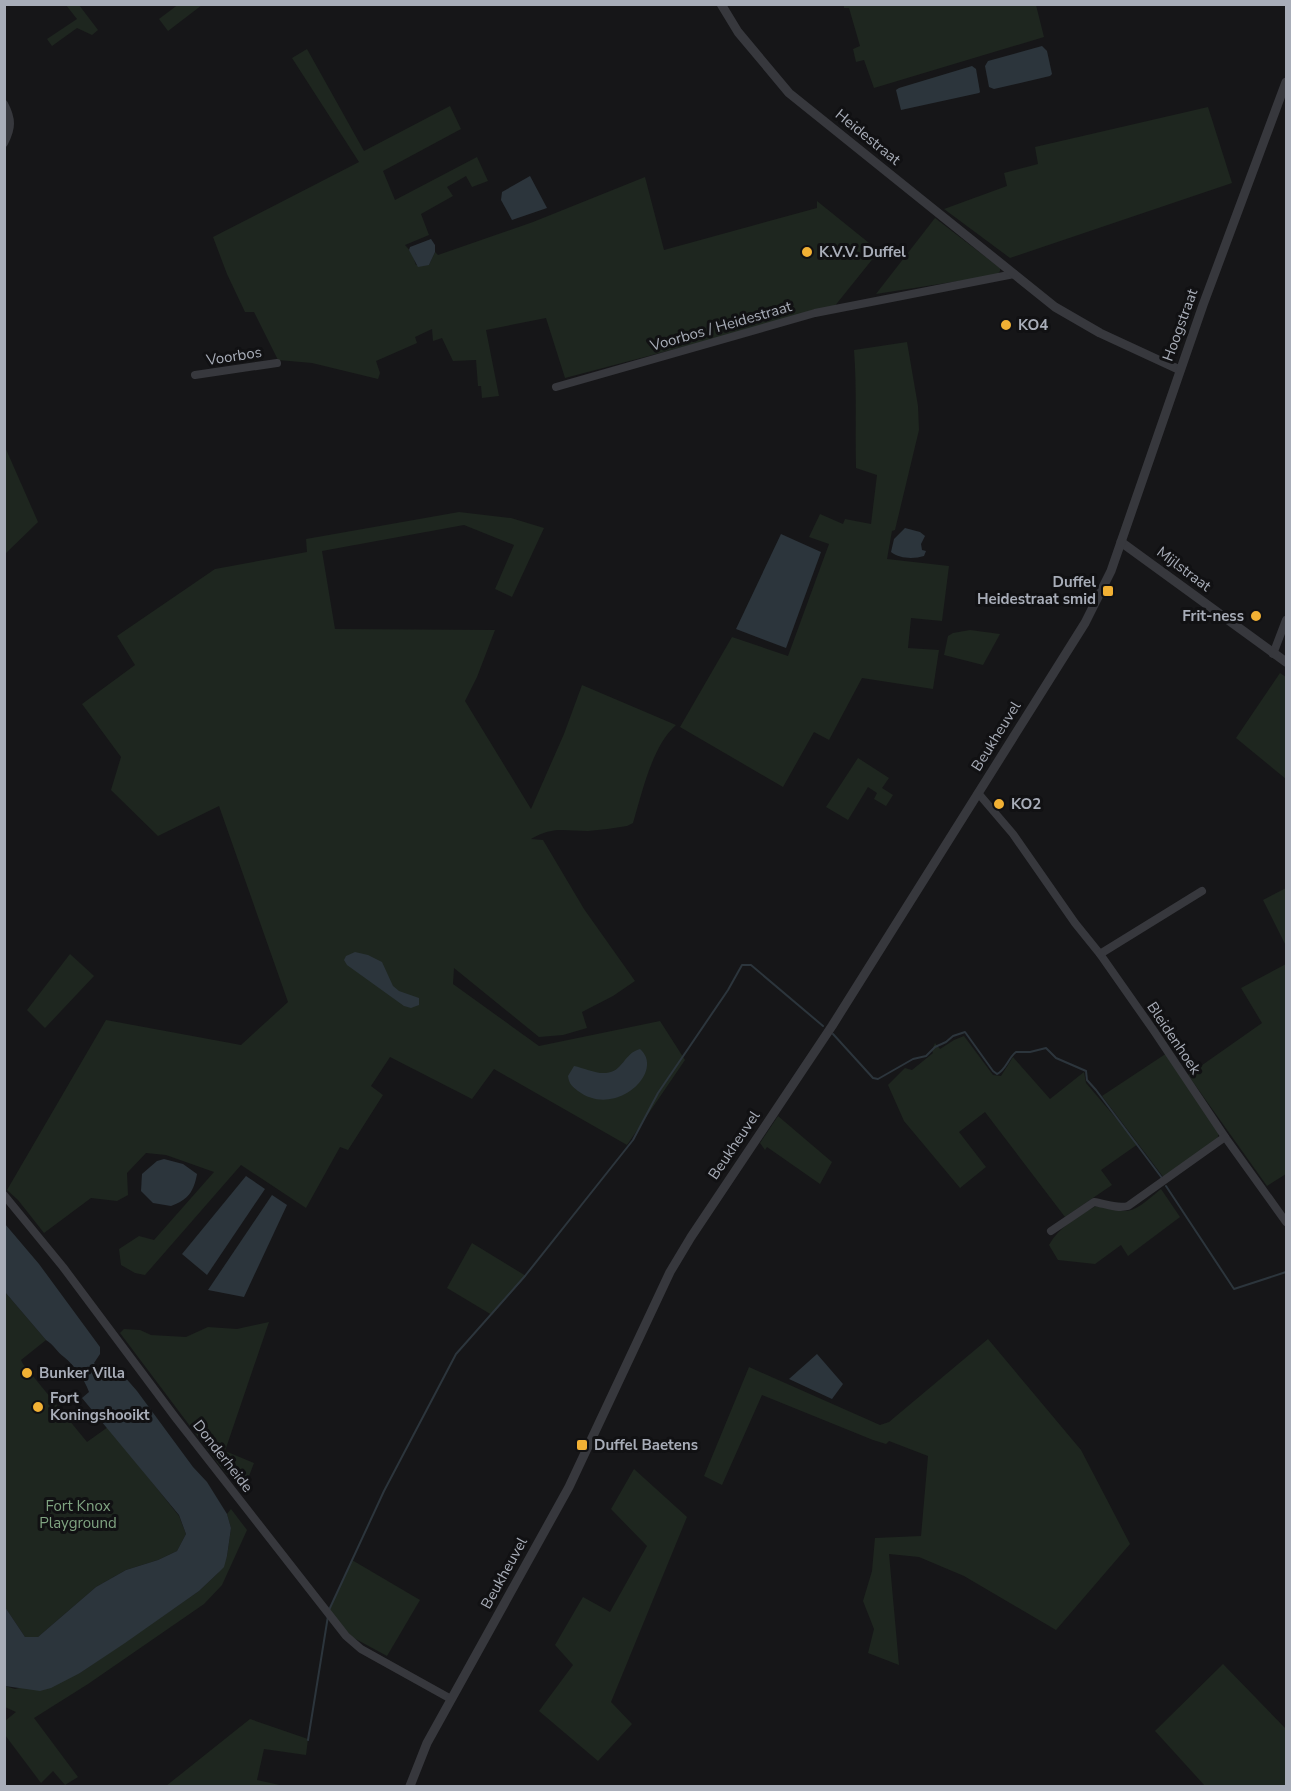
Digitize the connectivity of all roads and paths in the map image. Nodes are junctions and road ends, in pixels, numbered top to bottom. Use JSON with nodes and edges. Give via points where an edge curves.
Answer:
{"nodes":[{"id":1,"x":721,"y":4,"type":"edge"},
{"id":2,"x":1287,"y":81,"type":"edge"},
{"id":3,"x":4,"y":104,"type":"edge"},
{"id":4,"x":4,"y":143,"type":"edge"},
{"id":5,"x":1014,"y":274,"type":"junction"},
{"id":6,"x":277,"y":363,"type":"dead end"},
{"id":7,"x":1180,"y":370,"type":"junction"},
{"id":8,"x":195,"y":375,"type":"dead end"},
{"id":9,"x":556,"y":387,"type":"dead end"},
{"id":10,"x":1121,"y":542,"type":"junction"},
{"id":11,"x":1287,"y":620,"type":"edge"},
{"id":12,"x":1273,"y":654,"type":"junction"},
{"id":13,"x":1287,"y":662,"type":"edge"},
{"id":14,"x":978,"y":794,"type":"junction"},
{"id":15,"x":1202,"y":891,"type":"dead end"},
{"id":16,"x":1100,"y":954,"type":"junction"},
{"id":17,"x":1225,"y":1137,"type":"junction"},
{"id":18,"x":4,"y":1195,"type":"edge"},
{"id":19,"x":1287,"y":1222,"type":"edge"},
{"id":20,"x":1051,"y":1231,"type":"dead end"},
{"id":21,"x":451,"y":1699,"type":"junction"},
{"id":22,"x":410,"y":1786,"type":"edge"}],
"edges":[{"from":1,"to":5,"type":"street","name":"Heidestraat","via":[[738,32],[789,93]]},
{"from":2,"to":7,"type":"street","name":"Hoogstraat"},
{"from":3,"to":4,"type":"street","via":[[11,125]]},
{"from":5,"to":7,"type":"street","name":"Heidestraat","via":[[1055,307]]},
{"from":5,"to":9,"type":"street","name":"Voorbos / Heidestraat","via":[[815,314]]},
{"from":6,"to":8,"type":"street","name":"Voorbos"},
{"from":7,"to":10,"type":"street","name":"Hoogstraat"},
{"from":10,"to":12,"type":"street","name":"Mijlstraat"},
{"from":10,"to":14,"type":"street","name":"Beukheuvel","via":[[1094,608]]},
{"from":11,"to":12,"type":"street"},
{"from":12,"to":13,"type":"street","name":"Mijlstraat"},
{"from":14,"to":16,"type":"street","name":"Bleidenhoek","via":[[1013,834]]},
{"from":14,"to":21,"type":"street","name":"Beukheuvel","via":[[670,1272],[569,1487]]},
{"from":15,"to":16,"type":"street"},
{"from":16,"to":17,"type":"street","name":"Bleidenhoek"},
{"from":17,"to":19,"type":"street","name":"Bleidenhoek"},
{"from":17,"to":20,"type":"street","via":[[1128,1206],[1094,1202]]},
{"from":18,"to":21,"type":"street","name":"Donderheide","via":[[63,1266],[346,1636],[361,1649]]},
{"from":21,"to":22,"type":"street","name":"Beukheuvel"}]}
